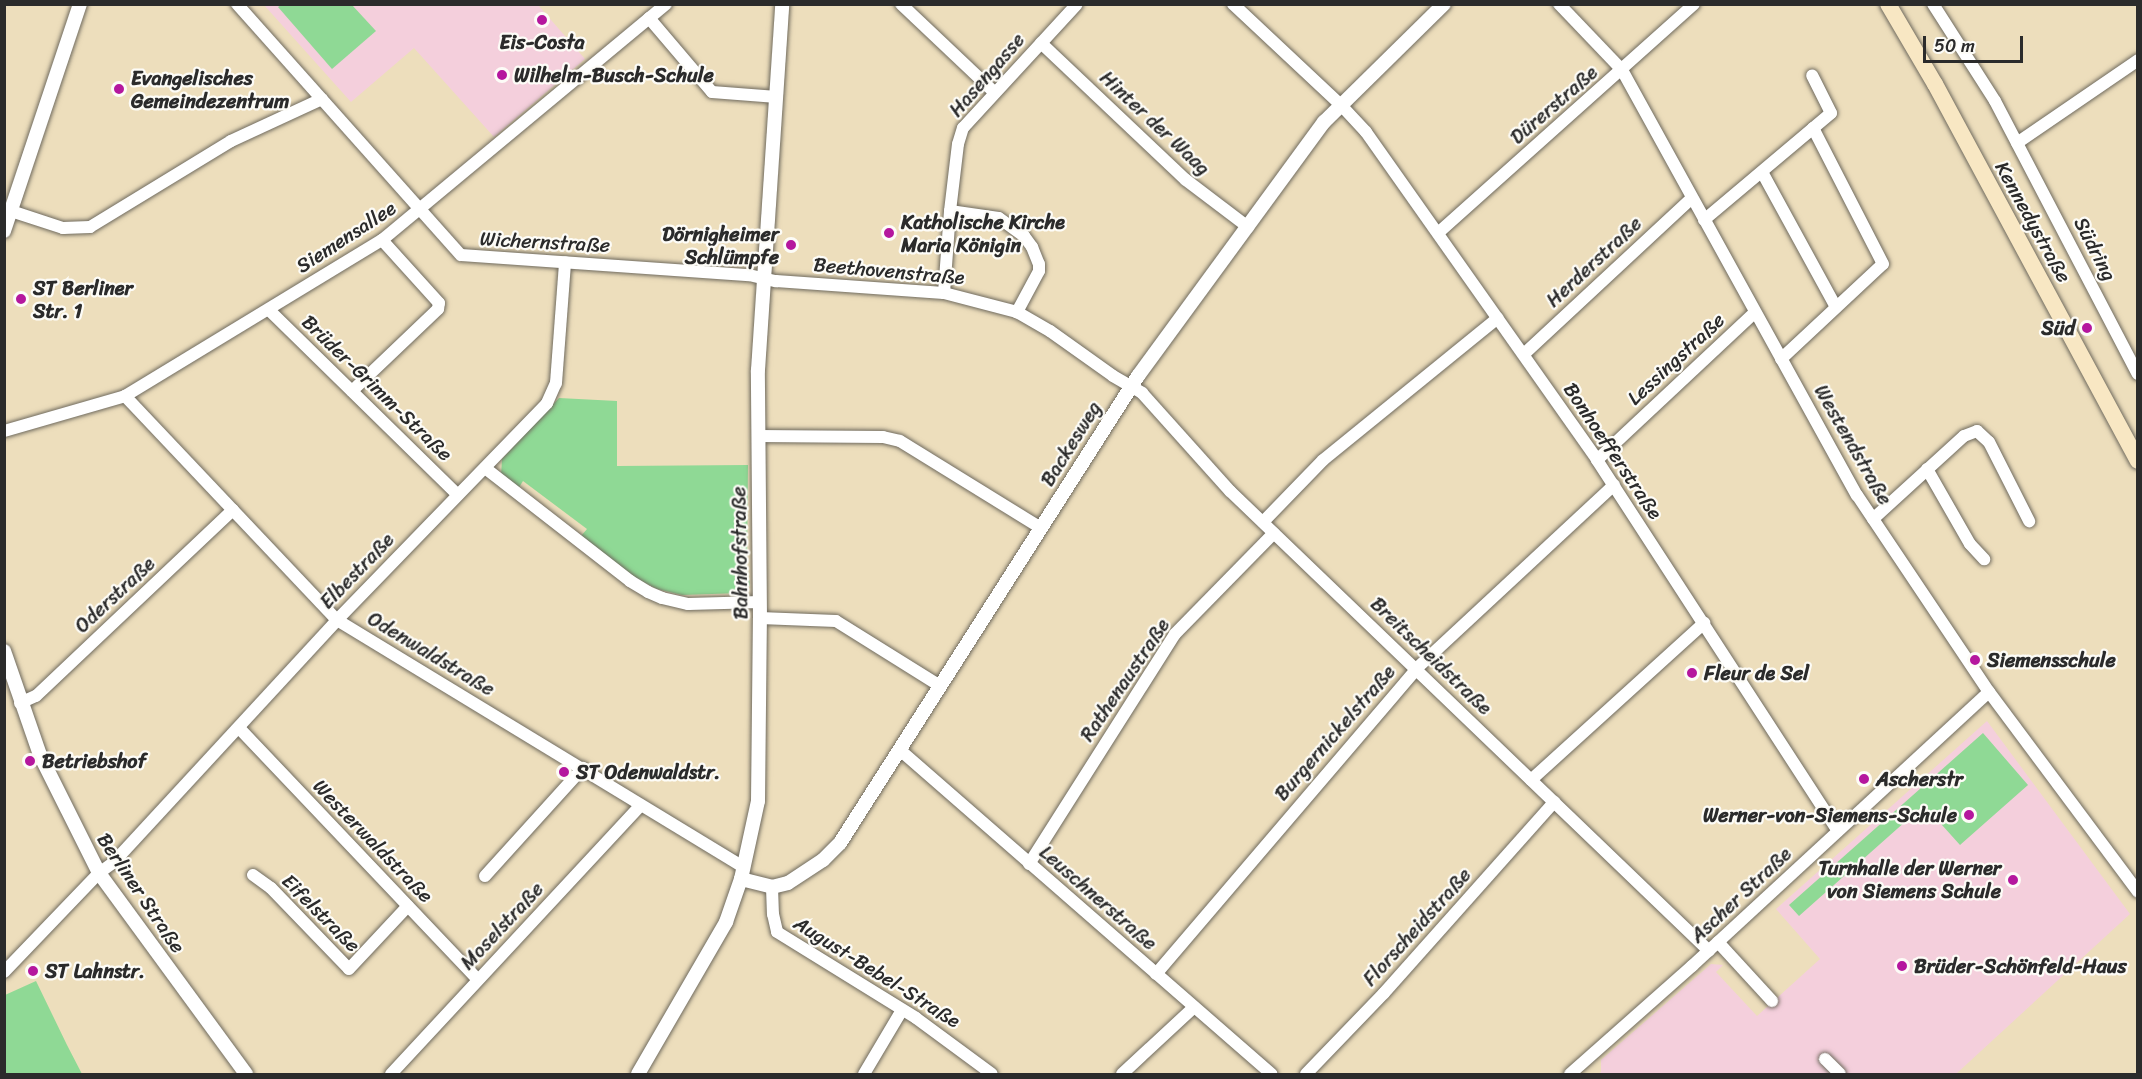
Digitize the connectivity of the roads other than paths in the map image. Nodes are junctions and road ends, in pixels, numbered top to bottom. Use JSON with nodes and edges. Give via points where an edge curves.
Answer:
{"nodes":[{"id":1,"x":80,"y":4,"type":"edge"},
{"id":2,"x":237,"y":4,"type":"edge"},
{"id":3,"x":666,"y":4,"type":"edge"},
{"id":4,"x":782,"y":4,"type":"edge"},
{"id":5,"x":901,"y":4,"type":"edge"},
{"id":6,"x":1077,"y":4,"type":"edge"},
{"id":7,"x":1233,"y":4,"type":"edge"},
{"id":8,"x":1444,"y":4,"type":"edge"},
{"id":9,"x":1559,"y":4,"type":"edge"},
{"id":10,"x":1694,"y":4,"type":"edge"},
{"id":11,"x":1888,"y":4,"type":"edge"},
{"id":12,"x":1933,"y":4,"type":"edge"},
{"id":13,"x":650,"y":18,"type":"junction"},
{"id":14,"x":1041,"y":43,"type":"junction"},
{"id":15,"x":2138,"y":60,"type":"edge"},
{"id":16,"x":1623,"y":70,"type":"junction"},
{"id":17,"x":1812,"y":75,"type":"dead end"},
{"id":18,"x":994,"y":92,"type":"junction"},
{"id":19,"x":777,"y":98,"type":"junction"},
{"id":20,"x":322,"y":99,"type":"junction"},
{"id":21,"x":1341,"y":104,"type":"junction"},
{"id":22,"x":1814,"y":128,"type":"junction"},
{"id":23,"x":2017,"y":142,"type":"junction"},
{"id":24,"x":1762,"y":172,"type":"junction"},
{"id":25,"x":1692,"y":198,"type":"junction"},
{"id":26,"x":420,"y":210,"type":"junction"},
{"id":27,"x":11,"y":211,"type":"junction"},
{"id":28,"x":950,"y":211,"type":"junction"},
{"id":29,"x":1704,"y":220,"type":"junction"},
{"id":30,"x":1248,"y":227,"type":"junction"},
{"id":31,"x":4,"y":231,"type":"edge"},
{"id":32,"x":1438,"y":233,"type":"junction"},
{"id":33,"x":382,"y":240,"type":"junction"},
{"id":34,"x":565,"y":262,"type":"junction"},
{"id":35,"x":763,"y":278,"type":"junction"},
{"id":36,"x":944,"y":292,"type":"junction"},
{"id":37,"x":1836,"y":307,"type":"junction"},
{"id":38,"x":269,"y":310,"type":"junction"},
{"id":39,"x":1017,"y":312,"type":"junction"},
{"id":40,"x":1755,"y":312,"type":"junction"},
{"id":41,"x":1498,"y":318,"type":"junction"},
{"id":42,"x":1524,"y":354,"type":"junction"},
{"id":43,"x":1781,"y":359,"type":"junction"},
{"id":44,"x":2138,"y":374,"type":"edge"},
{"id":45,"x":1131,"y":386,"type":"junction"},
{"id":46,"x":352,"y":391,"type":"junction"},
{"id":47,"x":125,"y":396,"type":"junction"},
{"id":48,"x":4,"y":431,"type":"edge"},
{"id":49,"x":758,"y":436,"type":"junction"},
{"id":50,"x":1597,"y":460,"type":"junction"},
{"id":51,"x":2138,"y":461,"type":"edge"},
{"id":52,"x":484,"y":468,"type":"junction"},
{"id":53,"x":1927,"y":469,"type":"junction"},
{"id":54,"x":1614,"y":485,"type":"junction"},
{"id":55,"x":458,"y":495,"type":"junction"},
{"id":56,"x":233,"y":510,"type":"junction"},
{"id":57,"x":1873,"y":519,"type":"junction"},
{"id":58,"x":2029,"y":520,"type":"dead end"},
{"id":59,"x":1263,"y":522,"type":"junction"},
{"id":60,"x":1041,"y":528,"type":"junction"},
{"id":61,"x":1274,"y":533,"type":"junction"},
{"id":62,"x":1984,"y":559,"type":"dead end"},
{"id":63,"x":760,"y":602,"type":"junction"},
{"id":64,"x":760,"y":618,"type":"junction"},
{"id":65,"x":337,"y":620,"type":"junction"},
{"id":66,"x":1707,"y":627,"type":"junction"},
{"id":67,"x":4,"y":651,"type":"edge"},
{"id":68,"x":1417,"y":668,"type":"junction"},
{"id":69,"x":940,"y":686,"type":"junction"},
{"id":70,"x":1989,"y":692,"type":"junction"},
{"id":71,"x":20,"y":703,"type":"junction"},
{"id":72,"x":239,"y":728,"type":"junction"},
{"id":73,"x":900,"y":750,"type":"junction"},
{"id":74,"x":583,"y":768,"type":"junction"},
{"id":75,"x":1531,"y":780,"type":"junction"},
{"id":76,"x":1554,"y":802,"type":"junction"},
{"id":77,"x":641,"y":805,"type":"junction"},
{"id":78,"x":1838,"y":831,"type":"junction"},
{"id":79,"x":1029,"y":864,"type":"junction"},
{"id":80,"x":99,"y":873,"type":"junction"},
{"id":81,"x":743,"y":873,"type":"junction"},
{"id":82,"x":253,"y":875,"type":"dead end"},
{"id":83,"x":485,"y":876,"type":"dead end"},
{"id":84,"x":772,"y":886,"type":"junction"},
{"id":85,"x":2138,"y":892,"type":"edge"},
{"id":86,"x":408,"y":906,"type":"junction"},
{"id":87,"x":1713,"y":946,"type":"junction"},
{"id":88,"x":4,"y":972,"type":"edge"},
{"id":89,"x":1156,"y":974,"type":"junction"},
{"id":90,"x":478,"y":980,"type":"junction"},
{"id":91,"x":1772,"y":1001,"type":"dead end"},
{"id":92,"x":1194,"y":1007,"type":"junction"},
{"id":93,"x":902,"y":1010,"type":"junction"},
{"id":94,"x":1825,"y":1059,"type":"dead end"},
{"id":95,"x":246,"y":1074,"type":"edge"},
{"id":96,"x":391,"y":1074,"type":"edge"},
{"id":97,"x":638,"y":1074,"type":"edge"},
{"id":98,"x":864,"y":1074,"type":"edge"},
{"id":99,"x":992,"y":1074,"type":"edge"},
{"id":100,"x":1122,"y":1074,"type":"edge"},
{"id":101,"x":1271,"y":1074,"type":"edge"},
{"id":102,"x":1306,"y":1074,"type":"edge"},
{"id":103,"x":1570,"y":1074,"type":"edge"},
{"id":104,"x":1840,"y":1074,"type":"edge"}],
"edges":[{"from":1,"to":27,"type":"street"},
{"from":2,"to":20,"type":"street","name":"Wichernstraße"},
{"from":3,"to":13,"type":"street","name":"Siemensallee"},
{"from":4,"to":19,"type":"street","name":"Bahnhofstraße"},
{"from":5,"to":18,"type":"street"},
{"from":6,"to":14,"type":"street","name":"Hasengasse"},
{"from":7,"to":21,"type":"street","name":"Bonhoefferstraße"},
{"from":8,"to":21,"type":"street","name":"Backesweg"},
{"from":9,"to":16,"type":"street","name":"Westendstraße"},
{"from":10,"to":16,"type":"street","name":"Dürerstraße"},
{"from":11,"to":51,"type":"main road","name":"Kennedystraße","via":[[2041,277]]},
{"from":12,"to":23,"type":"street","name":"Südring","via":[[1995,100]]},
{"from":13,"to":19,"type":"street","via":[[712,92]]},
{"from":13,"to":26,"type":"street","name":"Siemensallee"},
{"from":14,"to":18,"type":"street","name":"Hasengasse"},
{"from":14,"to":30,"type":"street","name":"Hinter der Waag","via":[[1186,180]]},
{"from":15,"to":23,"type":"street"},
{"from":16,"to":25,"type":"street","name":"Westendstraße"},
{"from":16,"to":32,"type":"street","name":"Dürerstraße"},
{"from":17,"to":22,"type":"street","via":[[1831,113]]},
{"from":18,"to":28,"type":"street","name":"Hasengasse","via":[[960,135]]},
{"from":19,"to":35,"type":"street","name":"Bahnhofstraße"},
{"from":20,"to":26,"type":"street","name":"Wichernstraße"},
{"from":20,"to":27,"type":"street","via":[[231,141],[90,227],[63,228]]},
{"from":21,"to":30,"type":"street","name":"Backesweg"},
{"from":21,"to":32,"type":"street","name":"Bonhoefferstraße","via":[[1366,132]]},
{"from":22,"to":24,"type":"street"},
{"from":22,"to":37,"type":"street","via":[[1883,264]]},
{"from":23,"to":44,"type":"street","name":"Südring"},
{"from":24,"to":29,"type":"street"},
{"from":24,"to":37,"type":"street"},
{"from":25,"to":29,"type":"street","name":"Westendstraße"},
{"from":25,"to":42,"type":"street","name":"Herderstraße"},
{"from":26,"to":33,"type":"street","name":"Siemensallee"},
{"from":26,"to":34,"type":"street","name":"Wichernstraße","via":[[461,255]]},
{"from":27,"to":31,"type":"street"},
{"from":28,"to":36,"type":"street","name":"Hasengasse"},
{"from":28,"to":39,"type":"street","via":[[999,218],[1032,247],[1039,271]]},
{"from":29,"to":40,"type":"street","name":"Westendstraße"},
{"from":30,"to":45,"type":"street","name":"Backesweg"},
{"from":32,"to":41,"type":"street","name":"Bonhoefferstraße"},
{"from":33,"to":38,"type":"street","name":"Siemensallee"},
{"from":33,"to":46,"type":"street","via":[[438,303],[438,309]]},
{"from":34,"to":35,"type":"street","name":"Wichernstraße"},
{"from":34,"to":52,"type":"street","name":"Elbestraße","via":[[555,392]]},
{"from":35,"to":36,"type":"street","name":"Beethovenstraße"},
{"from":35,"to":49,"type":"street","name":"Bahnhofstraße"},
{"from":36,"to":39,"type":"street","name":"Beethovenstraße"},
{"from":37,"to":43,"type":"street"},
{"from":38,"to":46,"type":"street","name":"Brüder-Grimm-Straße"},
{"from":38,"to":47,"type":"street","name":"Siemensallee"},
{"from":39,"to":45,"type":"street","name":"Beethovenstraße"},
{"from":40,"to":43,"type":"street","name":"Westendstraße"},
{"from":40,"to":50,"type":"street","name":"Lessingstraße"},
{"from":41,"to":42,"type":"street","name":"Bonhoefferstraße"},
{"from":41,"to":59,"type":"street","via":[[1323,460]]},
{"from":42,"to":50,"type":"street","name":"Bonhoefferstraße"},
{"from":43,"to":57,"type":"street","name":"Westendstraße"},
{"from":45,"to":59,"type":"street","name":"Breitscheidstraße","via":[[1142,393],[1207,467]]},
{"from":45,"to":60,"type":"street","name":"Backesweg"},
{"from":46,"to":55,"type":"street","name":"Brüder-Grimm-Straße"},
{"from":47,"to":48,"type":"street","name":"Siemensallee"},
{"from":47,"to":56,"type":"street","name":"Odenwaldstraße"},
{"from":49,"to":60,"type":"street","via":[[883,437],[900,441]]},
{"from":49,"to":63,"type":"street","name":"Bahnhofstraße"},
{"from":50,"to":54,"type":"street","name":"Bonhoefferstraße"},
{"from":52,"to":55,"type":"street","name":"Elbestraße"},
{"from":52,"to":63,"type":"street","via":[[648,592],[688,604]]},
{"from":53,"to":57,"type":"street"},
{"from":53,"to":58,"type":"street","via":[[1964,436],[1982,433]]},
{"from":53,"to":62,"type":"street","via":[[1970,544]]},
{"from":54,"to":66,"type":"street","name":"Bonhoefferstraße"},
{"from":54,"to":68,"type":"street","name":"Burgernickelstraße"},
{"from":55,"to":65,"type":"street","name":"Elbestraße"},
{"from":56,"to":65,"type":"street","name":"Odenwaldstraße"},
{"from":56,"to":71,"type":"street","name":"Oderstraße","via":[[36,696]]},
{"from":57,"to":70,"type":"street","name":"Westendstraße"},
{"from":59,"to":61,"type":"street","name":"Breitscheidstraße"},
{"from":60,"to":69,"type":"street","name":"Backesweg"},
{"from":61,"to":68,"type":"street","name":"Breitscheidstraße"},
{"from":61,"to":79,"type":"street","name":"Rathenaustraße","via":[[1175,634]]},
{"from":63,"to":64,"type":"street","name":"Bahnhofstraße"},
{"from":64,"to":69,"type":"street","via":[[836,621]]},
{"from":64,"to":81,"type":"street","name":"Bahnhofstraße","via":[[758,801]]},
{"from":65,"to":72,"type":"street","name":"Elbestraße"},
{"from":65,"to":74,"type":"street","name":"Odenwaldstraße"},
{"from":66,"to":75,"type":"street"},
{"from":66,"to":78,"type":"street","name":"Bonhoefferstraße"},
{"from":67,"to":71,"type":"street","name":"Berliner Straße"},
{"from":68,"to":75,"type":"street","name":"Breitscheidstraße"},
{"from":68,"to":89,"type":"street","name":"Burgernickelstraße"},
{"from":69,"to":73,"type":"street","name":"Backesweg"},
{"from":70,"to":78,"type":"street","name":"Ascher Straße"},
{"from":70,"to":85,"type":"street","name":"Westendstraße"},
{"from":71,"to":80,"type":"street","name":"Berliner Straße","via":[[46,769]]},
{"from":72,"to":80,"type":"street","name":"Elbestraße"},
{"from":72,"to":86,"type":"street","name":"Westerwaldstraße"},
{"from":73,"to":79,"type":"street","name":"Leuschnerstraße"},
{"from":73,"to":84,"type":"street","name":"Backesweg","via":[[836,848],[798,878]]},
{"from":74,"to":77,"type":"street","name":"Odenwaldstraße"},
{"from":74,"to":83,"type":"street"},
{"from":75,"to":76,"type":"street","name":"Breitscheidstraße"},
{"from":76,"to":87,"type":"street","name":"Breitscheidstraße"},
{"from":76,"to":102,"type":"street","name":"Florscheidstraße","via":[[1384,993]]},
{"from":77,"to":81,"type":"street","name":"Odenwaldstraße"},
{"from":77,"to":90,"type":"street","name":"Moselstraße"},
{"from":78,"to":87,"type":"street","name":"Ascher Straße"},
{"from":79,"to":89,"type":"street","name":"Leuschnerstraße"},
{"from":80,"to":88,"type":"street","name":"Elbestraße"},
{"from":80,"to":95,"type":"street","name":"Berliner Straße"},
{"from":81,"to":84,"type":"street"},
{"from":81,"to":97,"type":"street","name":"Bahnhofstraße","via":[[716,942]]},
{"from":82,"to":86,"type":"street","name":"Eifelstraße","via":[[271,888],[349,969]]},
{"from":84,"to":93,"type":"street","name":"August-Bebel-Straße","via":[[777,932]]},
{"from":86,"to":90,"type":"street","name":"Westerwaldstraße"},
{"from":87,"to":91,"type":"street","name":"Breitscheidstraße"},
{"from":87,"to":103,"type":"street","name":"Ascher Straße"},
{"from":89,"to":92,"type":"street","name":"Leuschnerstraße"},
{"from":90,"to":96,"type":"street","name":"Moselstraße"},
{"from":92,"to":100,"type":"street"},
{"from":92,"to":101,"type":"street","name":"Leuschnerstraße"},
{"from":93,"to":98,"type":"street"},
{"from":93,"to":99,"type":"street","name":"August-Bebel-Straße"},
{"from":94,"to":104,"type":"street"}]}
